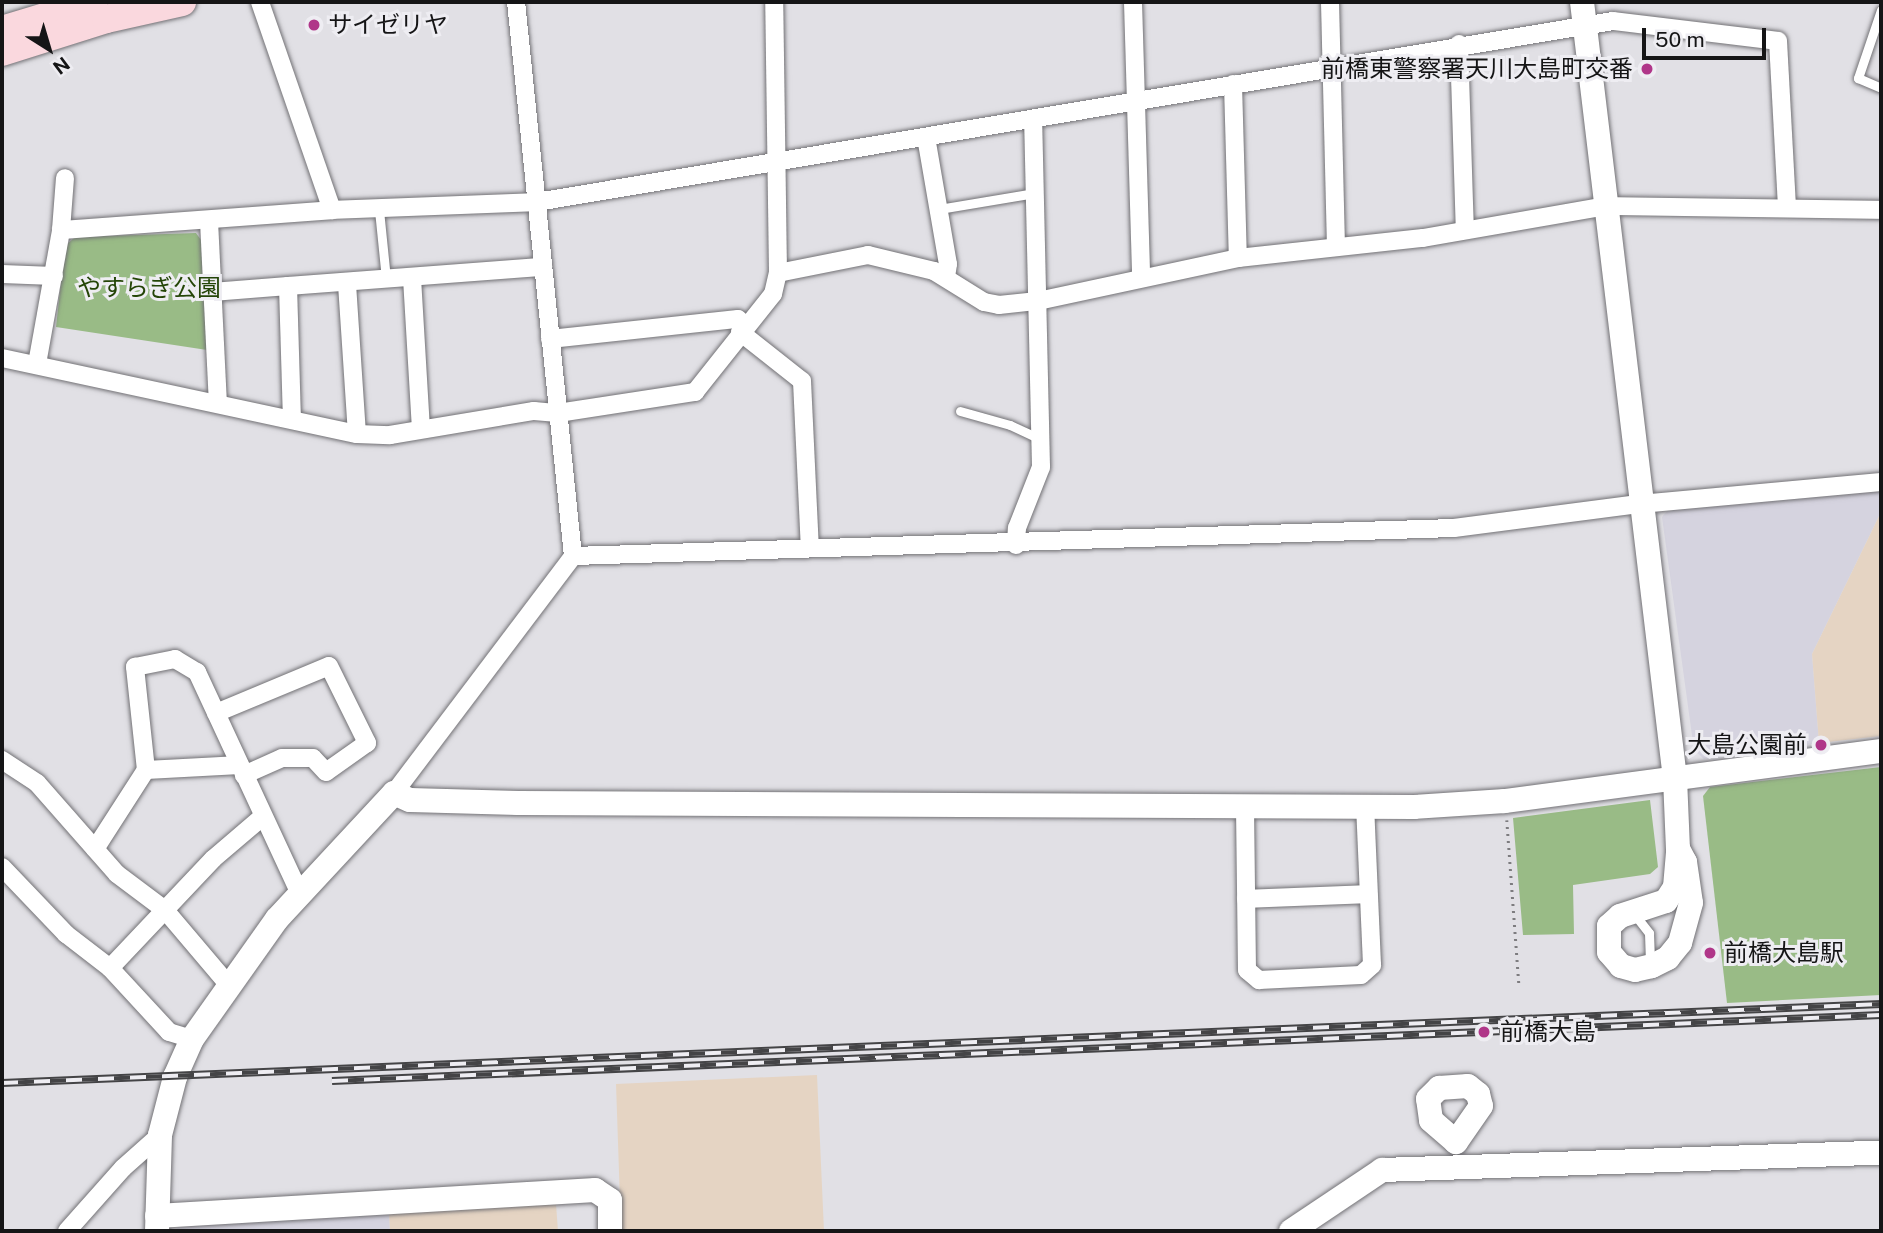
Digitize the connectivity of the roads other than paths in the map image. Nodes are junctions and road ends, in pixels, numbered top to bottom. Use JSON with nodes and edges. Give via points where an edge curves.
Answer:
{"nodes":[{"id":1,"x":94,"y":2,"type":"edge"},
{"id":2,"x":182,"y":2,"type":"edge"},
{"id":3,"x":260,"y":2,"type":"edge"},
{"id":4,"x":516,"y":2,"type":"edge"},
{"id":5,"x":774,"y":2,"type":"edge"},
{"id":6,"x":1133,"y":2,"type":"edge"},
{"id":7,"x":1330,"y":2,"type":"edge"},
{"id":8,"x":1881,"y":10,"type":"edge"},
{"id":9,"x":1583,"y":13,"type":"edge"},
{"id":10,"x":2,"y":30,"type":"edge"},
{"id":11,"x":1459,"y":44,"type":"junction"},
{"id":12,"x":2,"y":52,"type":"edge"},
{"id":13,"x":1335,"y":68,"type":"junction"},
{"id":14,"x":1233,"y":84,"type":"junction"},
{"id":15,"x":1881,"y":88,"type":"edge"},
{"id":16,"x":1135,"y":101,"type":"junction"},
{"id":17,"x":1033,"y":119,"type":"junction"},
{"id":18,"x":926,"y":137,"type":"junction"},
{"id":19,"x":778,"y":161,"type":"junction"},
{"id":20,"x":65,"y":178,"type":"dead end"},
{"id":21,"x":1035,"y":193,"type":"junction"},
{"id":22,"x":537,"y":201,"type":"junction"},
{"id":23,"x":1607,"y":206,"type":"junction"},
{"id":24,"x":1787,"y":207,"type":"junction"},
{"id":25,"x":939,"y":209,"type":"junction"},
{"id":26,"x":332,"y":210,"type":"junction"},
{"id":27,"x":379,"y":210,"type":"junction"},
{"id":28,"x":1881,"y":210,"type":"edge"},
{"id":29,"x":209,"y":221,"type":"junction"},
{"id":30,"x":61,"y":230,"type":"junction"},
{"id":31,"x":1465,"y":230,"type":"junction"},
{"id":32,"x":1336,"y":247,"type":"junction"},
{"id":33,"x":1238,"y":258,"type":"junction"},
{"id":34,"x":543,"y":267,"type":"junction"},
{"id":35,"x":778,"y":273,"type":"junction"},
{"id":36,"x":2,"y":274,"type":"edge"},
{"id":37,"x":54,"y":276,"type":"junction"},
{"id":38,"x":946,"y":276,"type":"junction"},
{"id":39,"x":412,"y":278,"type":"junction"},
{"id":40,"x":1141,"y":278,"type":"junction"},
{"id":41,"x":386,"y":279,"type":"junction"},
{"id":42,"x":347,"y":284,"type":"junction"},
{"id":43,"x":288,"y":286,"type":"junction"},
{"id":44,"x":212,"y":292,"type":"junction"},
{"id":45,"x":1038,"y":301,"type":"junction"},
{"id":46,"x":743,"y":328,"type":"junction"},
{"id":47,"x":550,"y":339,"type":"junction"},
{"id":48,"x":2,"y":358,"type":"edge"},
{"id":49,"x":37,"y":364,"type":"junction"},
{"id":50,"x":218,"y":403,"type":"junction"},
{"id":51,"x":960,"y":411,"type":"dead end"},
{"id":52,"x":558,"y":413,"type":"junction"},
{"id":53,"x":292,"y":419,"type":"junction"},
{"id":54,"x":421,"y":428,"type":"junction"},
{"id":55,"x":357,"y":434,"type":"junction"},
{"id":56,"x":1040,"y":439,"type":"junction"},
{"id":57,"x":1881,"y":482,"type":"edge"},
{"id":58,"x":1640,"y":504,"type":"junction"},
{"id":59,"x":1016,"y":545,"type":"junction"},
{"id":60,"x":810,"y":548,"type":"junction"},
{"id":61,"x":573,"y":556,"type":"junction"},
{"id":62,"x":216,"y":712,"type":"junction"},
{"id":63,"x":1881,"y":751,"type":"edge"},
{"id":64,"x":2,"y":760,"type":"edge"},
{"id":65,"x":146,"y":770,"type":"junction"},
{"id":66,"x":242,"y":770,"type":"junction"},
{"id":67,"x":1675,"y":778,"type":"junction"},
{"id":68,"x":394,"y":793,"type":"junction"},
{"id":69,"x":1245,"y":807,"type":"junction"},
{"id":70,"x":1365,"y":807,"type":"junction"},
{"id":71,"x":261,"y":818,"type":"junction"},
{"id":72,"x":95,"y":849,"type":"junction"},
{"id":73,"x":1678,"y":849,"type":"junction"},
{"id":74,"x":2,"y":867,"type":"edge"},
{"id":75,"x":300,"y":894,"type":"junction"},
{"id":76,"x":1368,"y":894,"type":"junction"},
{"id":77,"x":1246,"y":899,"type":"junction"},
{"id":78,"x":165,"y":910,"type":"junction"},
{"id":79,"x":1630,"y":913,"type":"junction"},
{"id":80,"x":1647,"y":967,"type":"junction"},
{"id":81,"x":110,"y":968,"type":"junction"},
{"id":82,"x":227,"y":983,"type":"junction"},
{"id":83,"x":192,"y":1039,"type":"junction"},
{"id":84,"x":160,"y":1135,"type":"junction"},
{"id":85,"x":1881,"y":1153,"type":"edge"},
{"id":86,"x":157,"y":1224,"type":"edge"},
{"id":87,"x":68,"y":1231,"type":"edge"},
{"id":88,"x":611,"y":1231,"type":"edge"},
{"id":89,"x":1291,"y":1231,"type":"edge"}],
"edges":[{"from":1,"to":10,"type":"main road"},
{"from":2,"to":12,"type":"main road","via":[[106,19]]},
{"from":3,"to":26,"type":"street"},
{"from":4,"to":22,"type":"street"},
{"from":5,"to":19,"type":"street","via":[[772,87]]},
{"from":6,"to":16,"type":"street"},
{"from":7,"to":13,"type":"street"},
{"from":8,"to":15,"type":"lane","via":[[1858,78]]},
{"from":9,"to":11,"type":"street"},
{"from":9,"to":23,"type":"street"},
{"from":9,"to":24,"type":"street","via":[[1613,21],[1778,41]]},
{"from":11,"to":13,"type":"street"},
{"from":11,"to":31,"type":"street"},
{"from":13,"to":14,"type":"street"},
{"from":13,"to":32,"type":"street"},
{"from":14,"to":16,"type":"street"},
{"from":14,"to":33,"type":"street"},
{"from":16,"to":17,"type":"street"},
{"from":16,"to":40,"type":"street"},
{"from":17,"to":18,"type":"street"},
{"from":17,"to":21,"type":"street"},
{"from":18,"to":19,"type":"street"},
{"from":18,"to":25,"type":"street"},
{"from":19,"to":22,"type":"street"},
{"from":19,"to":35,"type":"street"},
{"from":20,"to":30,"type":"street"},
{"from":21,"to":25,"type":"lane"},
{"from":21,"to":45,"type":"street"},
{"from":22,"to":27,"type":"street"},
{"from":22,"to":34,"type":"street"},
{"from":23,"to":24,"type":"street"},
{"from":23,"to":31,"type":"street"},
{"from":23,"to":58,"type":"street"},
{"from":24,"to":28,"type":"street"},
{"from":25,"to":38,"type":"street"},
{"from":26,"to":27,"type":"street"},
{"from":26,"to":29,"type":"street"},
{"from":27,"to":41,"type":"lane"},
{"from":29,"to":30,"type":"street"},
{"from":29,"to":44,"type":"street"},
{"from":30,"to":37,"type":"street"},
{"from":31,"to":32,"type":"street"},
{"from":32,"to":33,"type":"street"},
{"from":33,"to":40,"type":"street"},
{"from":34,"to":39,"type":"street"},
{"from":34,"to":47,"type":"street"},
{"from":35,"to":38,"type":"street","via":[[868,255]]},
{"from":35,"to":46,"type":"street","via":[[774,294]]},
{"from":36,"to":37,"type":"street"},
{"from":37,"to":49,"type":"street"},
{"from":38,"to":45,"type":"street","via":[[989,304]]},
{"from":39,"to":41,"type":"street"},
{"from":39,"to":54,"type":"street"},
{"from":40,"to":45,"type":"street"},
{"from":41,"to":42,"type":"street"},
{"from":42,"to":43,"type":"street"},
{"from":42,"to":55,"type":"street"},
{"from":43,"to":44,"type":"street"},
{"from":43,"to":53,"type":"street"},
{"from":44,"to":50,"type":"street"},
{"from":45,"to":56,"type":"street"},
{"from":46,"to":47,"type":"street","via":[[738,319]]},
{"from":46,"to":52,"type":"street","via":[[695,392]]},
{"from":46,"to":60,"type":"street","via":[[802,381]]},
{"from":47,"to":52,"type":"street"},
{"from":48,"to":49,"type":"street"},
{"from":49,"to":50,"type":"street","via":[[154,393]]},
{"from":50,"to":53,"type":"street"},
{"from":51,"to":56,"type":"lane"},
{"from":52,"to":54,"type":"street","via":[[534,411]]},
{"from":52,"to":61,"type":"street"},
{"from":53,"to":55,"type":"street"},
{"from":54,"to":55,"type":"street","via":[[390,435]]},
{"from":56,"to":59,"type":"street","via":[[1040,472],[1017,528]]},
{"from":57,"to":58,"type":"street"},
{"from":58,"to":59,"type":"street","via":[[1443,528]]},
{"from":58,"to":67,"type":"street"},
{"from":59,"to":60,"type":"street"},
{"from":60,"to":61,"type":"street"},
{"from":61,"to":68,"type":"street"},
{"from":62,"to":65,"type":"street","via":[[197,672],[175,659],[135,667]]},
{"from":62,"to":66,"type":"street"},
{"from":62,"to":66,"type":"street","via":[[329,666],[367,743],[326,772],[313,758],[282,758]]},
{"from":63,"to":67,"type":"street"},
{"from":64,"to":72,"type":"street","via":[[37,783]]},
{"from":65,"to":66,"type":"street"},
{"from":65,"to":72,"type":"street"},
{"from":66,"to":71,"type":"street"},
{"from":67,"to":70,"type":"street","via":[[1505,801]]},
{"from":67,"to":73,"type":"street"},
{"from":68,"to":69,"type":"street","via":[[410,800],[518,803]]},
{"from":68,"to":75,"type":"street"},
{"from":69,"to":70,"type":"street"},
{"from":69,"to":77,"type":"street"},
{"from":70,"to":76,"type":"street"},
{"from":71,"to":75,"type":"street"},
{"from":71,"to":78,"type":"street","via":[[213,859]]},
{"from":72,"to":78,"type":"street","via":[[117,874]]},
{"from":73,"to":79,"type":"street","via":[[1671,895],[1658,906]]},
{"from":73,"to":80,"type":"street","via":[[1685,862],[1691,903],[1688,925],[1668,958]]},
{"from":74,"to":81,"type":"street","via":[[66,934]]},
{"from":75,"to":82,"type":"street"},
{"from":76,"to":77,"type":"street"},
{"from":76,"to":77,"type":"street","via":[[1373,961],[1365,973],[1271,979],[1248,974]]},
{"from":78,"to":81,"type":"street"},
{"from":78,"to":82,"type":"street"},
{"from":79,"to":80,"type":"lane","via":[[1640,917],[1649,933],[1653,954]]},
{"from":79,"to":80,"type":"street","via":[[1609,926],[1609,953],[1621,966]]},
{"from":81,"to":83,"type":"street","via":[[169,1032]]},
{"from":82,"to":83,"type":"street"},
{"from":83,"to":84,"type":"street","via":[[175,1077]]},
{"from":84,"to":86,"type":"street"},
{"from":84,"to":87,"type":"street","via":[[123,1168]]},
{"from":85,"to":89,"type":"street","via":[[1563,1167],[1457,1154],[1382,1170]]},
{"from":86,"to":88,"type":"street","via":[[595,1190],[610,1200]]}]}
